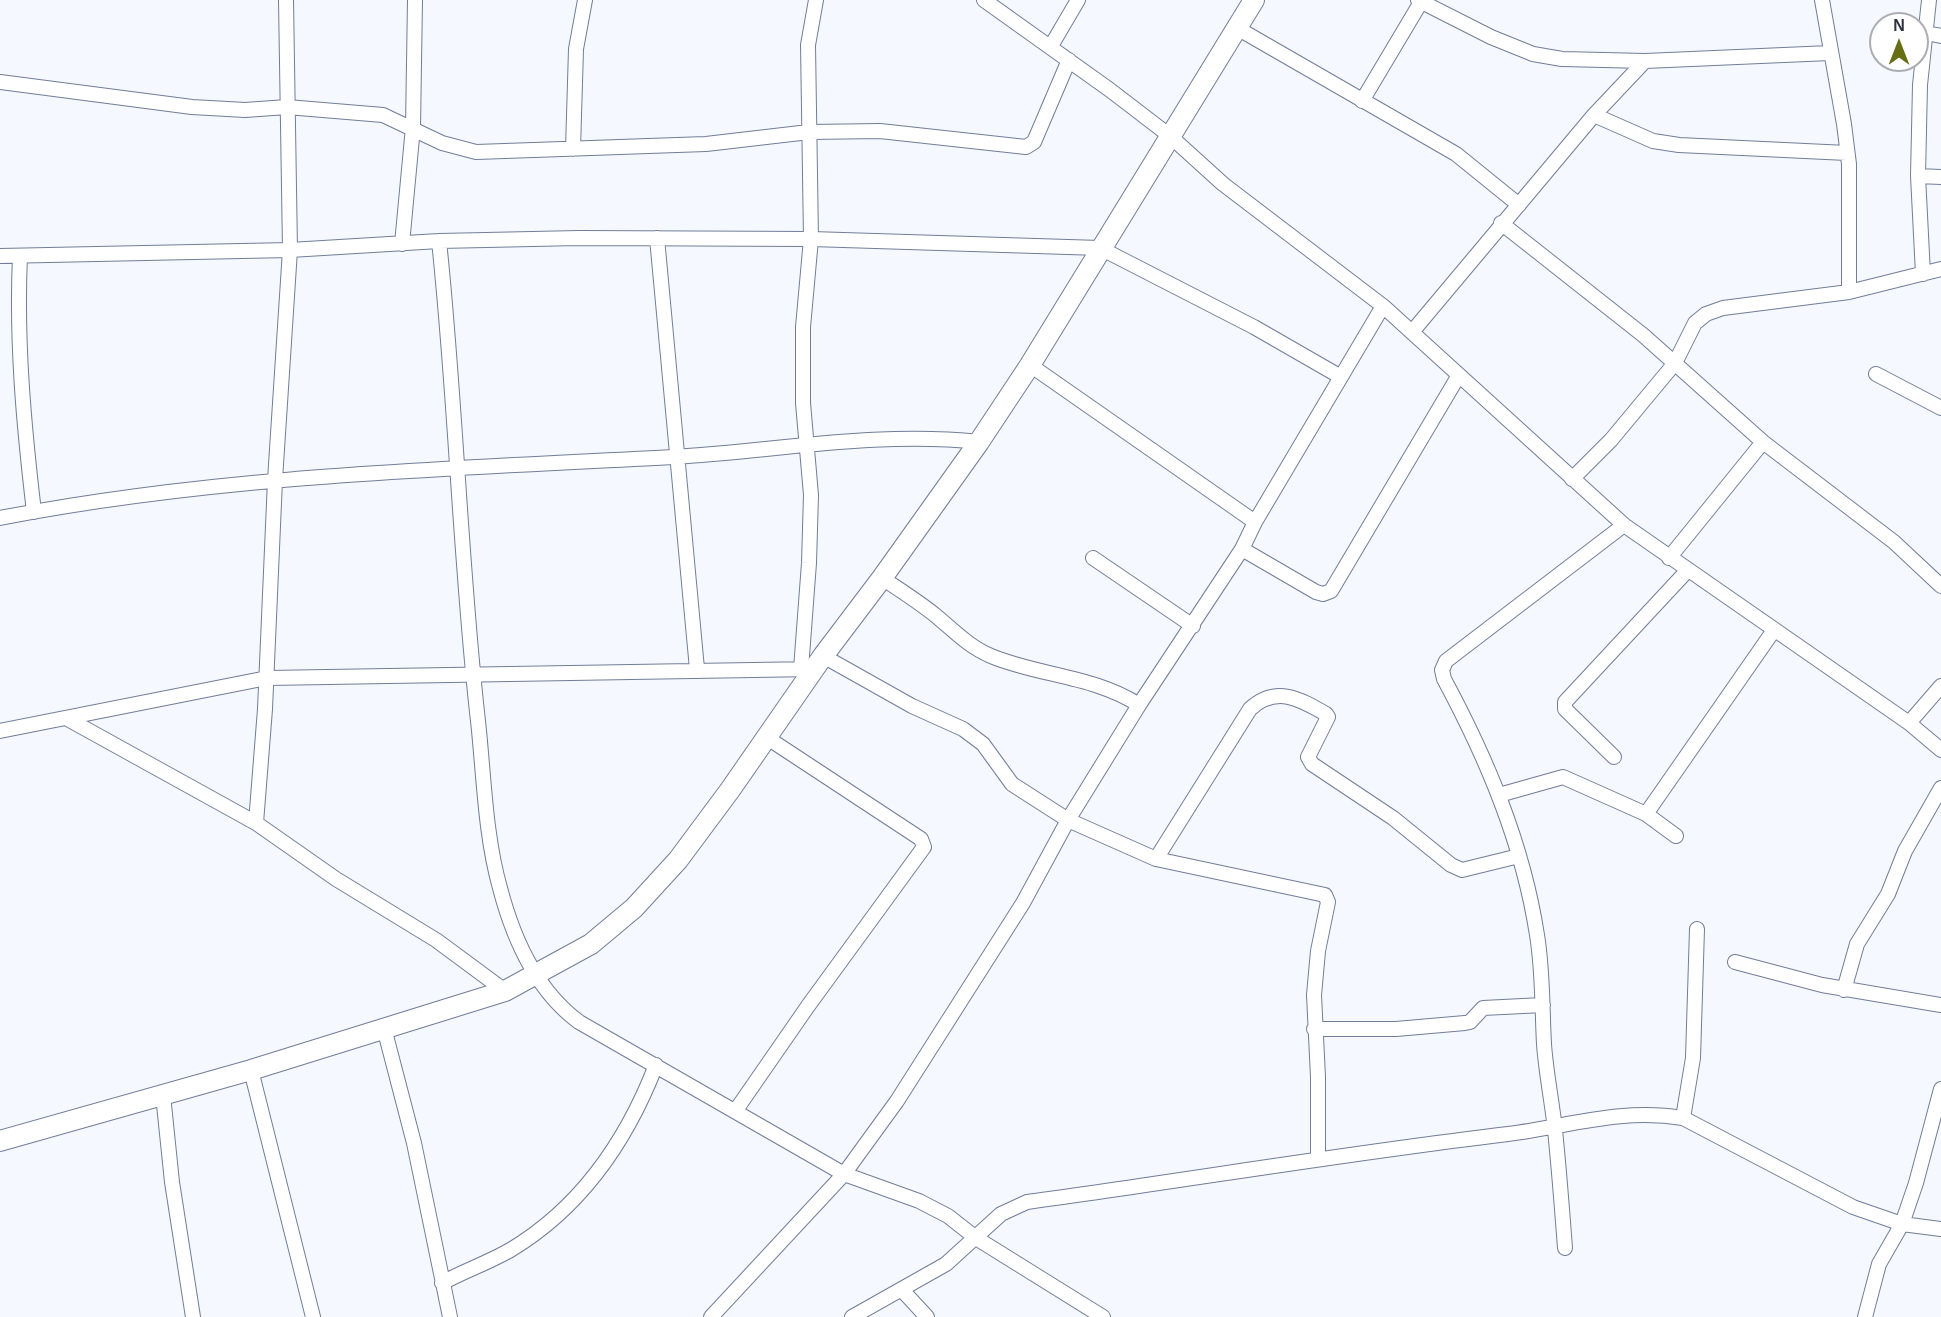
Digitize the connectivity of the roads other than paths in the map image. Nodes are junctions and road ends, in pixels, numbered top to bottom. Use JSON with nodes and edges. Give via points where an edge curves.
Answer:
{"nodes":[{"id":1,"x":286,"y":0,"type":"edge"},
{"id":2,"x":415,"y":0,"type":"edge"},
{"id":3,"x":585,"y":0,"type":"edge"},
{"id":4,"x":816,"y":0,"type":"edge"},
{"id":5,"x":984,"y":0,"type":"edge"},
{"id":6,"x":1078,"y":0,"type":"edge"},
{"id":7,"x":1254,"y":0,"type":"edge"},
{"id":8,"x":1822,"y":0,"type":"edge"},
{"id":9,"x":1420,"y":1,"type":"edge"},
{"id":10,"x":1237,"y":28,"type":"junction"},
{"id":11,"x":1051,"y":46,"type":"junction"},
{"id":12,"x":1830,"y":52,"type":"junction"},
{"id":13,"x":1069,"y":60,"type":"junction"},
{"id":14,"x":1645,"y":61,"type":"junction"},
{"id":15,"x":1922,"y":72,"type":"edge"},
{"id":16,"x":0,"y":82,"type":"edge"},
{"id":17,"x":1362,"y":101,"type":"junction"},
{"id":18,"x":287,"y":106,"type":"junction"},
{"id":19,"x":1594,"y":115,"type":"junction"},
{"id":20,"x":413,"y":127,"type":"junction"},
{"id":21,"x":809,"y":132,"type":"junction"},
{"id":22,"x":1170,"y":136,"type":"junction"},
{"id":23,"x":573,"y":149,"type":"junction"},
{"id":24,"x":1847,"y":153,"type":"junction"},
{"id":25,"x":1918,"y":176,"type":"junction"},
{"id":26,"x":1941,"y":177,"type":"edge"},
{"id":27,"x":1519,"y":205,"type":"junction"},
{"id":28,"x":1501,"y":223,"type":"junction"},
{"id":29,"x":657,"y":238,"type":"junction"},
{"id":30,"x":811,"y":239,"type":"junction"},
{"id":31,"x":439,"y":241,"type":"junction"},
{"id":32,"x":402,"y":244,"type":"junction"},
{"id":33,"x":1100,"y":248,"type":"junction"},
{"id":34,"x":290,"y":250,"type":"junction"},
{"id":35,"x":0,"y":256,"type":"edge"},
{"id":36,"x":20,"y":256,"type":"junction"},
{"id":37,"x":1941,"y":269,"type":"edge"},
{"id":38,"x":1923,"y":273,"type":"junction"},
{"id":39,"x":1849,"y":292,"type":"junction"},
{"id":40,"x":1383,"y":306,"type":"junction"},
{"id":41,"x":1412,"y":333,"type":"junction"},
{"id":42,"x":1675,"y":363,"type":"junction"},
{"id":43,"x":1030,"y":365,"type":"junction"},
{"id":44,"x":1876,"y":374,"type":"dead end"},
{"id":45,"x":1459,"y":375,"type":"junction"},
{"id":46,"x":1341,"y":377,"type":"junction"},
{"id":47,"x":1941,"y":408,"type":"edge"},
{"id":48,"x":979,"y":442,"type":"junction"},
{"id":49,"x":1763,"y":442,"type":"junction"},
{"id":50,"x":805,"y":446,"type":"junction"},
{"id":51,"x":675,"y":456,"type":"junction"},
{"id":52,"x":458,"y":466,"type":"junction"},
{"id":53,"x":1572,"y":479,"type":"junction"},
{"id":54,"x":275,"y":480,"type":"junction"},
{"id":55,"x":34,"y":512,"type":"junction"},
{"id":56,"x":0,"y":518,"type":"edge"},
{"id":57,"x":1255,"y":522,"type":"junction"},
{"id":58,"x":1624,"y":525,"type":"junction"},
{"id":59,"x":1242,"y":549,"type":"junction"},
{"id":60,"x":1093,"y":558,"type":"dead end"},
{"id":61,"x":1669,"y":558,"type":"junction"},
{"id":62,"x":1687,"y":571,"type":"junction"},
{"id":63,"x":882,"y":578,"type":"junction"},
{"id":64,"x":1941,"y":586,"type":"edge"},
{"id":65,"x":1193,"y":626,"type":"junction"},
{"id":66,"x":1774,"y":630,"type":"junction"},
{"id":67,"x":813,"y":664,"type":"junction"},
{"id":68,"x":697,"y":669,"type":"junction"},
{"id":69,"x":473,"y":674,"type":"junction"},
{"id":70,"x":267,"y":678,"type":"junction"},
{"id":71,"x":1941,"y":686,"type":"edge"},
{"id":72,"x":1139,"y":705,"type":"junction"},
{"id":73,"x":66,"y":718,"type":"junction"},
{"id":74,"x":1909,"y":723,"type":"junction"},
{"id":75,"x":0,"y":731,"type":"edge"},
{"id":76,"x":766,"y":737,"type":"junction"},
{"id":77,"x":1941,"y":750,"type":"edge"},
{"id":78,"x":1614,"y":758,"type":"dead end"},
{"id":79,"x":1941,"y":788,"type":"edge"},
{"id":80,"x":1499,"y":795,"type":"junction"},
{"id":81,"x":1646,"y":814,"type":"junction"},
{"id":82,"x":1068,"y":820,"type":"junction"},
{"id":83,"x":256,"y":823,"type":"junction"},
{"id":84,"x":1676,"y":836,"type":"dead end"},
{"id":85,"x":1519,"y":856,"type":"junction"},
{"id":86,"x":1156,"y":859,"type":"junction"},
{"id":87,"x":1697,"y":929,"type":"dead end"},
{"id":88,"x":1735,"y":962,"type":"dead end"},
{"id":89,"x":536,"y":975,"type":"junction"},
{"id":90,"x":1844,"y":990,"type":"junction"},
{"id":91,"x":505,"y":992,"type":"junction"},
{"id":92,"x":1543,"y":1005,"type":"junction"},
{"id":93,"x":1941,"y":1005,"type":"edge"},
{"id":94,"x":384,"y":1028,"type":"junction"},
{"id":95,"x":1314,"y":1029,"type":"junction"},
{"id":96,"x":656,"y":1065,"type":"junction"},
{"id":97,"x":251,"y":1070,"type":"junction"},
{"id":98,"x":1941,"y":1089,"type":"edge"},
{"id":99,"x":163,"y":1095,"type":"junction"},
{"id":100,"x":736,"y":1110,"type":"junction"},
{"id":101,"x":1683,"y":1118,"type":"junction"},
{"id":102,"x":1937,"y":1118,"type":"edge"},
{"id":103,"x":1555,"y":1128,"type":"junction"},
{"id":104,"x":0,"y":1141,"type":"edge"},
{"id":105,"x":1318,"y":1158,"type":"junction"},
{"id":106,"x":844,"y":1174,"type":"junction"},
{"id":107,"x":1902,"y":1224,"type":"junction"},
{"id":108,"x":1941,"y":1229,"type":"edge"},
{"id":109,"x":976,"y":1238,"type":"junction"},
{"id":110,"x":1565,"y":1248,"type":"dead end"},
{"id":111,"x":441,"y":1283,"type":"junction"},
{"id":112,"x":902,"y":1290,"type":"junction"},
{"id":113,"x":193,"y":1317,"type":"edge"},
{"id":114,"x":313,"y":1317,"type":"edge"},
{"id":115,"x":450,"y":1317,"type":"edge"},
{"id":116,"x":711,"y":1317,"type":"edge"},
{"id":117,"x":852,"y":1317,"type":"edge"},
{"id":118,"x":927,"y":1317,"type":"edge"},
{"id":119,"x":1103,"y":1317,"type":"edge"},
{"id":120,"x":1865,"y":1317,"type":"edge"}],
"edges":[{"from":1,"to":18,"type":"street"},
{"from":2,"to":20,"type":"street"},
{"from":3,"to":23,"type":"street","via":[[576,49]]},
{"from":4,"to":21,"type":"street","via":[[808,45]]},
{"from":5,"to":11,"type":"street"},
{"from":6,"to":11,"type":"street"},
{"from":7,"to":10,"type":"street"},
{"from":8,"to":12,"type":"street"},
{"from":9,"to":14,"type":"street","via":[[1533,54],[1562,60]]},
{"from":9,"to":17,"type":"street"},
{"from":10,"to":17,"type":"street"},
{"from":10,"to":22,"type":"street"},
{"from":11,"to":13,"type":"street"},
{"from":12,"to":14,"type":"street"},
{"from":12,"to":24,"type":"street"},
{"from":13,"to":21,"type":"street","via":[[1031,147],[880,131]]},
{"from":13,"to":22,"type":"street"},
{"from":14,"to":19,"type":"street"},
{"from":15,"to":25,"type":"street"},
{"from":16,"to":18,"type":"street","via":[[192,107],[245,110]]},
{"from":17,"to":27,"type":"street","via":[[1456,154]]},
{"from":18,"to":20,"type":"street","via":[[383,115]]},
{"from":18,"to":34,"type":"street"},
{"from":19,"to":24,"type":"street","via":[[1653,141],[1679,145]]},
{"from":19,"to":27,"type":"street"},
{"from":20,"to":23,"type":"street","via":[[442,143],[476,152]]},
{"from":20,"to":32,"type":"street"},
{"from":21,"to":23,"type":"street","via":[[706,144]]},
{"from":21,"to":30,"type":"street"},
{"from":22,"to":33,"type":"street"},
{"from":22,"to":40,"type":"street","via":[[1223,183]]},
{"from":24,"to":39,"type":"street"},
{"from":25,"to":26,"type":"street"},
{"from":25,"to":38,"type":"street"},
{"from":27,"to":28,"type":"street"},
{"from":28,"to":41,"type":"street"},
{"from":28,"to":42,"type":"street"},
{"from":29,"to":30,"type":"street"},
{"from":29,"to":31,"type":"street"},
{"from":29,"to":51,"type":"street"},
{"from":30,"to":33,"type":"street"},
{"from":30,"to":50,"type":"street","via":[[803,327]]},
{"from":31,"to":32,"type":"street"},
{"from":31,"to":52,"type":"street"},
{"from":32,"to":34,"type":"street"},
{"from":33,"to":43,"type":"street"},
{"from":33,"to":46,"type":"street","via":[[1254,327]]},
{"from":34,"to":36,"type":"street"},
{"from":34,"to":54,"type":"street"},
{"from":35,"to":36,"type":"street"},
{"from":36,"to":55,"type":"street","via":[[20,355]]},
{"from":37,"to":38,"type":"street"},
{"from":38,"to":39,"type":"street"},
{"from":39,"to":42,"type":"street","via":[[1723,308],[1706,314],[1695,323]]},
{"from":40,"to":41,"type":"street"},
{"from":40,"to":46,"type":"street"},
{"from":41,"to":45,"type":"street"},
{"from":42,"to":49,"type":"street"},
{"from":42,"to":53,"type":"street","via":[[1611,440]]},
{"from":43,"to":48,"type":"street"},
{"from":43,"to":57,"type":"street"},
{"from":44,"to":47,"type":"street"},
{"from":45,"to":53,"type":"street"},
{"from":45,"to":59,"type":"street","via":[[1331,591],[1316,592]]},
{"from":46,"to":57,"type":"street"},
{"from":48,"to":50,"type":"street","via":[[932,437]]},
{"from":48,"to":63,"type":"street"},
{"from":49,"to":61,"type":"street"},
{"from":49,"to":64,"type":"street","via":[[1894,542]]},
{"from":50,"to":51,"type":"street"},
{"from":50,"to":67,"type":"street","via":[[811,495]]},
{"from":51,"to":52,"type":"street"},
{"from":51,"to":68,"type":"street"},
{"from":52,"to":54,"type":"street"},
{"from":52,"to":69,"type":"street"},
{"from":53,"to":58,"type":"street"},
{"from":54,"to":55,"type":"street"},
{"from":54,"to":70,"type":"street"},
{"from":55,"to":56,"type":"street"},
{"from":57,"to":59,"type":"street"},
{"from":58,"to":61,"type":"street"},
{"from":58,"to":80,"type":"street","via":[[1446,661],[1444,679],[1474,735]]},
{"from":59,"to":65,"type":"street"},
{"from":60,"to":65,"type":"street"},
{"from":61,"to":62,"type":"street"},
{"from":62,"to":66,"type":"street"},
{"from":62,"to":78,"type":"street","via":[[1565,702],[1565,709]]},
{"from":63,"to":67,"type":"street"},
{"from":63,"to":72,"type":"street","via":[[934,614],[969,645],[988,655],[1018,667],[1122,694]]},
{"from":65,"to":72,"type":"street"},
{"from":66,"to":74,"type":"street"},
{"from":66,"to":81,"type":"street"},
{"from":67,"to":68,"type":"street"},
{"from":67,"to":76,"type":"street"},
{"from":67,"to":82,"type":"street","via":[[963,729],[984,744],[1012,784]]},
{"from":68,"to":69,"type":"street"},
{"from":69,"to":70,"type":"street"},
{"from":69,"to":89,"type":"street","via":[[499,887],[516,936]]},
{"from":70,"to":73,"type":"street"},
{"from":70,"to":83,"type":"street"},
{"from":71,"to":74,"type":"street"},
{"from":72,"to":82,"type":"street"},
{"from":73,"to":75,"type":"street"},
{"from":73,"to":83,"type":"street"},
{"from":74,"to":77,"type":"street"},
{"from":76,"to":89,"type":"street","via":[[678,860],[634,908],[591,944]]},
{"from":76,"to":100,"type":"street","via":[[921,839],[924,847]]},
{"from":79,"to":90,"type":"street","via":[[1905,851],[1888,894],[1857,944]]},
{"from":80,"to":81,"type":"street","via":[[1563,777]]},
{"from":80,"to":85,"type":"street"},
{"from":81,"to":84,"type":"street"},
{"from":82,"to":86,"type":"street"},
{"from":82,"to":106,"type":"street","via":[[971,988]]},
{"from":83,"to":91,"type":"street","via":[[336,879],[436,940]]},
{"from":85,"to":86,"type":"street","via":[[1462,870],[1451,866],[1393,818],[1312,764],[1308,757],[1328,717],[1293,695],[1267,699],[1250,709]]},
{"from":85,"to":92,"type":"street","via":[[1537,933]]},
{"from":86,"to":95,"type":"street","via":[[1325,895],[1328,902],[1318,951]]},
{"from":87,"to":101,"type":"street","via":[[1693,1058]]},
{"from":88,"to":90,"type":"street"},
{"from":89,"to":91,"type":"street"},
{"from":89,"to":96,"type":"street","via":[[564,1010]]},
{"from":90,"to":93,"type":"street"},
{"from":91,"to":94,"type":"street"},
{"from":92,"to":95,"type":"street","via":[[1483,1008],[1465,1023],[1396,1029]]},
{"from":92,"to":103,"type":"street"},
{"from":94,"to":97,"type":"street"},
{"from":94,"to":111,"type":"street","via":[[414,1143]]},
{"from":95,"to":105,"type":"street"},
{"from":96,"to":100,"type":"street"},
{"from":96,"to":111,"type":"street","via":[[622,1136],[597,1174],[570,1203],[511,1250]]},
{"from":97,"to":99,"type":"street"},
{"from":97,"to":114,"type":"street"},
{"from":98,"to":102,"type":"street"},
{"from":99,"to":104,"type":"street"},
{"from":99,"to":113,"type":"street"},
{"from":100,"to":106,"type":"street"},
{"from":101,"to":103,"type":"street","via":[[1653,1113],[1617,1115]]},
{"from":101,"to":107,"type":"street","via":[[1853,1207]]},
{"from":102,"to":107,"type":"street"},
{"from":103,"to":105,"type":"street"},
{"from":103,"to":110,"type":"street"},
{"from":105,"to":109,"type":"street","via":[[1027,1202],[1001,1214]]},
{"from":106,"to":109,"type":"street","via":[[919,1201],[948,1216]]},
{"from":106,"to":116,"type":"street"},
{"from":107,"to":108,"type":"street"},
{"from":107,"to":120,"type":"street","via":[[1879,1264]]},
{"from":109,"to":112,"type":"street","via":[[946,1264]]},
{"from":109,"to":119,"type":"street"},
{"from":111,"to":115,"type":"street"},
{"from":112,"to":117,"type":"street"},
{"from":112,"to":118,"type":"street"}]}
